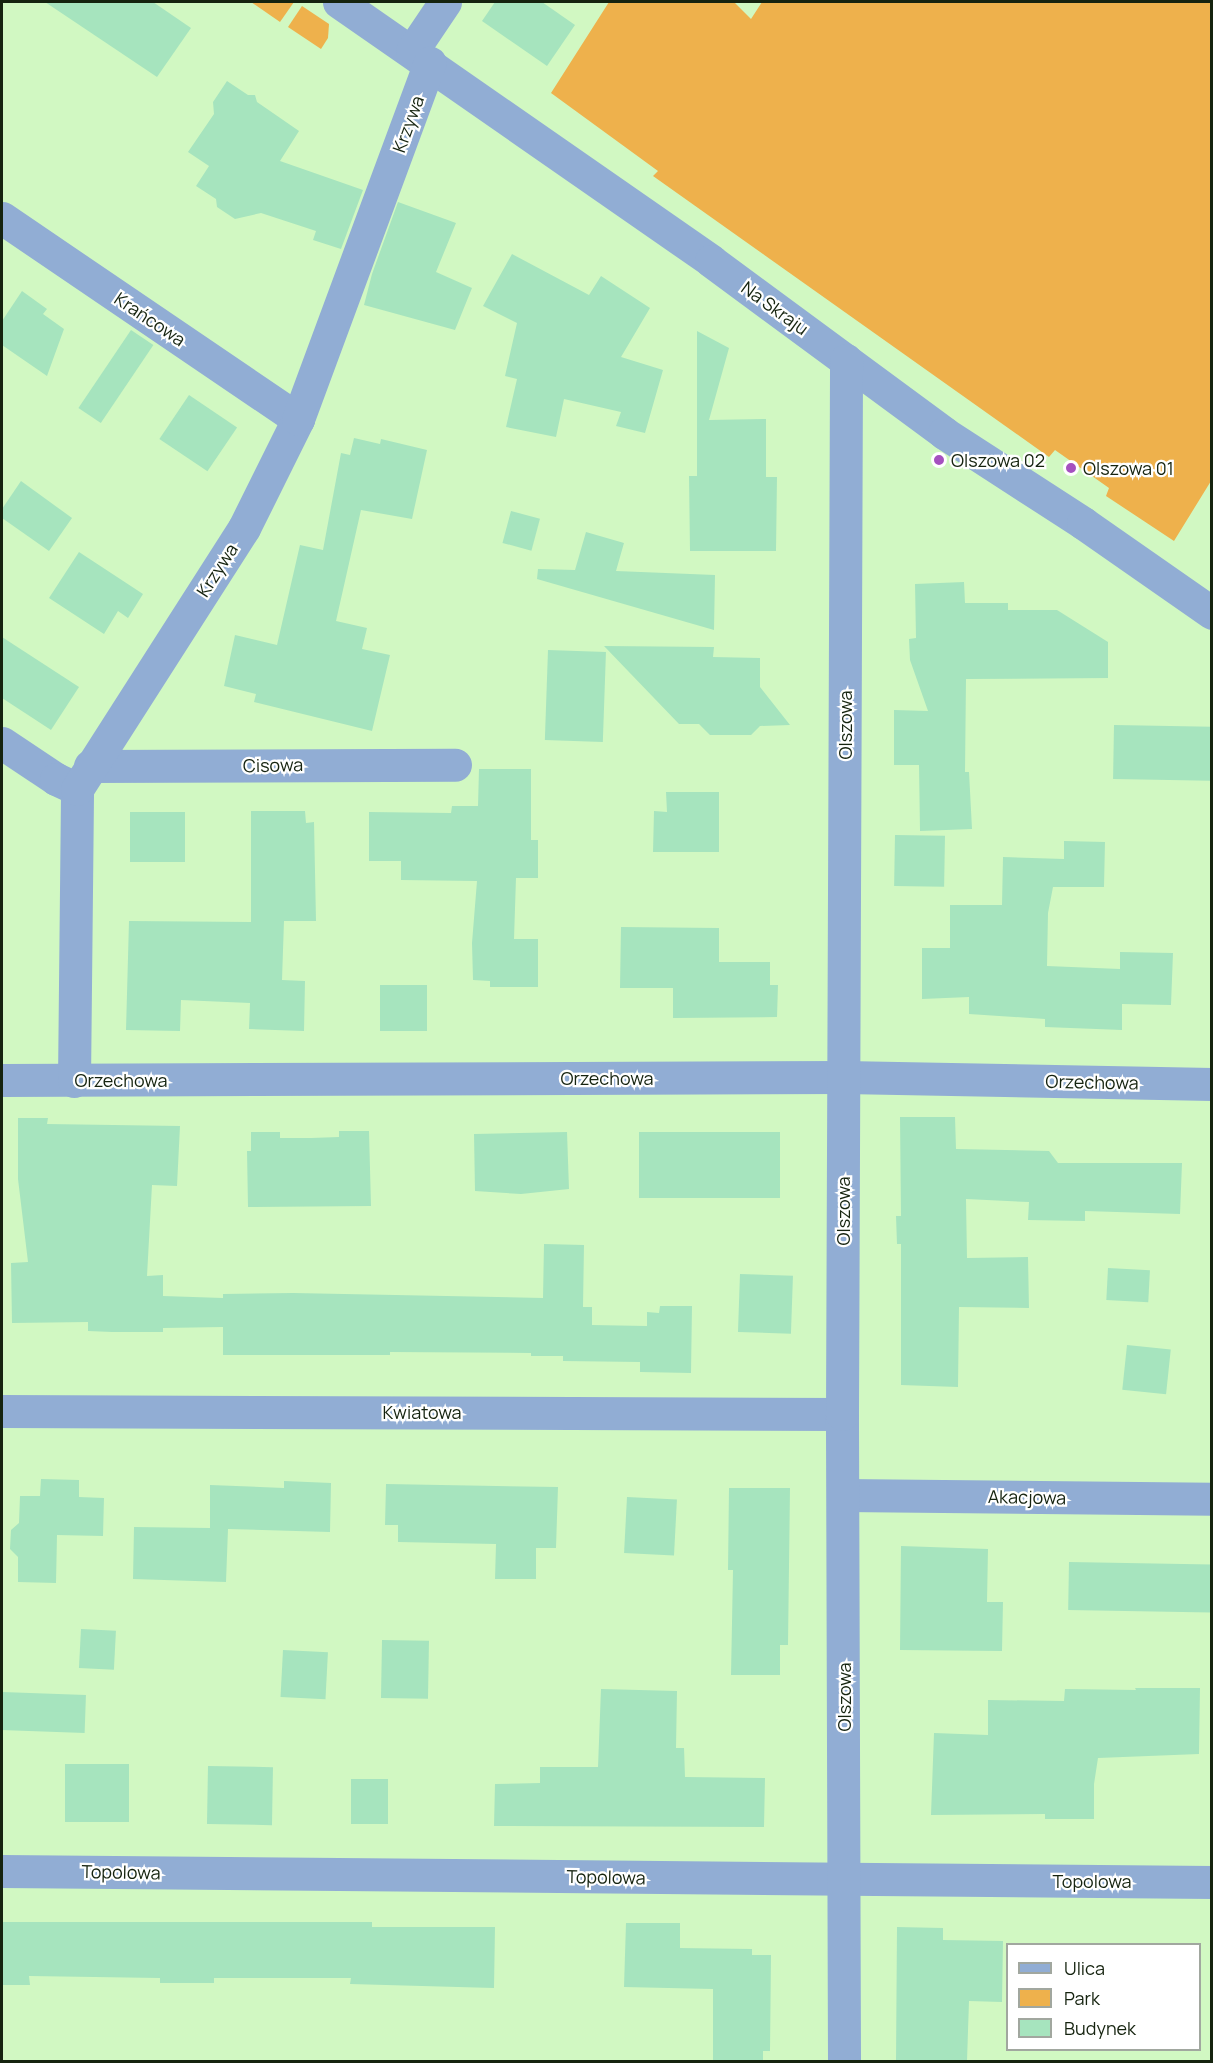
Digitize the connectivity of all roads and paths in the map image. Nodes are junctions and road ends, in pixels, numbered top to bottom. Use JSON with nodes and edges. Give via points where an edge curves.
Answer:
{"nodes":[{"id":1,"x":339,"y":2,"type":"edge"},
{"id":2,"x":445,"y":2,"type":"edge"},
{"id":3,"x":421,"y":57,"type":"junction"},
{"id":4,"x":2,"y":218,"type":"edge"},
{"id":5,"x":846,"y":360,"type":"junction"},
{"id":6,"x":298,"y":419,"type":"junction"},
{"id":7,"x":1212,"y":613,"type":"edge"},
{"id":8,"x":2,"y":743,"type":"edge"},
{"id":9,"x":455,"y":765,"type":"dead end"},
{"id":10,"x":84,"y":778,"type":"junction"},
{"id":11,"x":844,"y":1077,"type":"junction"},
{"id":12,"x":2,"y":1080,"type":"edge"},
{"id":13,"x":74,"y":1081,"type":"junction"},
{"id":14,"x":1212,"y":1084,"type":"edge"},
{"id":15,"x":2,"y":1411,"type":"edge"},
{"id":16,"x":842,"y":1414,"type":"junction"},
{"id":17,"x":843,"y":1495,"type":"junction"},
{"id":18,"x":1212,"y":1499,"type":"edge"},
{"id":19,"x":2,"y":1871,"type":"edge"},
{"id":20,"x":844,"y":1879,"type":"junction"},
{"id":21,"x":1212,"y":1882,"type":"edge"},
{"id":22,"x":844,"y":2061,"type":"edge"}],
"edges":[{"from":1,"to":3,"type":"street","name":"Na Skraju"},
{"from":2,"to":3,"type":"street","name":"Krzywa"},
{"from":3,"to":5,"type":"street","name":"Na Skraju"},
{"from":3,"to":6,"type":"street","name":"Krzywa"},
{"from":4,"to":6,"type":"street","name":"Krańcowa"},
{"from":5,"to":7,"type":"street","name":"Na Skraju","via":[[944,433]]},
{"from":5,"to":11,"type":"street","name":"Olszowa"},
{"from":6,"to":10,"type":"street","name":"Krzywa","via":[[244,528]]},
{"from":8,"to":10,"type":"street","via":[[56,779]]},
{"from":9,"to":10,"type":"street","name":"Cisowa"},
{"from":10,"to":13,"type":"street"},
{"from":11,"to":13,"type":"street","name":"Orzechowa"},
{"from":11,"to":14,"type":"street","name":"Orzechowa"},
{"from":11,"to":16,"type":"street","name":"Olszowa"},
{"from":12,"to":13,"type":"street","name":"Orzechowa"},
{"from":15,"to":16,"type":"street","name":"Kwiatowa"},
{"from":16,"to":17,"type":"street","name":"Olszowa"},
{"from":17,"to":18,"type":"street","name":"Akacjowa"},
{"from":17,"to":20,"type":"street","name":"Olszowa"},
{"from":19,"to":20,"type":"street","name":"Topolowa"},
{"from":20,"to":21,"type":"street","name":"Topolowa"},
{"from":20,"to":22,"type":"street","name":"Olszowa"}]}
